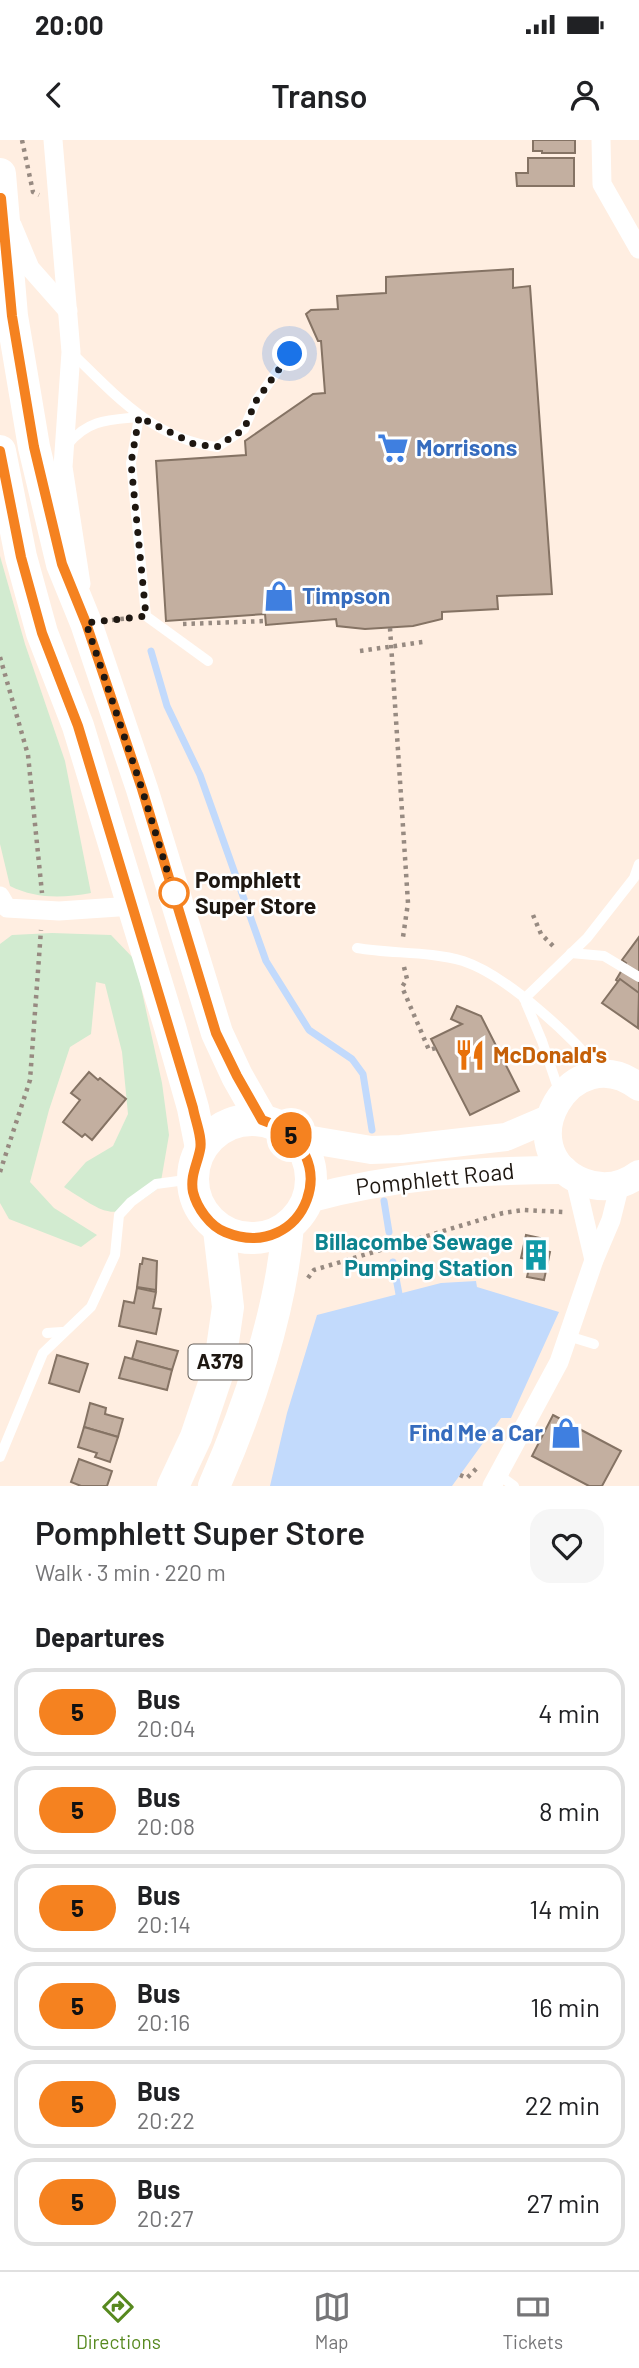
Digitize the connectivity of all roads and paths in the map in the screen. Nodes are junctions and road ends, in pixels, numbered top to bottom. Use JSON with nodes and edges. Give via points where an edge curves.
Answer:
{"nodes":[{"id":1,"x":53,"y":140,"type":"edge"},
{"id":2,"x":601,"y":140,"type":"edge"},
{"id":3,"x":1,"y":186,"type":"edge"},
{"id":4,"x":639,"y":248,"type":"edge"},
{"id":5,"x":68,"y":311,"type":"junction"},
{"id":6,"x":71,"y":352,"type":"junction"},
{"id":7,"x":290,"y":354,"type":"dead end"},
{"id":8,"x":139,"y":417,"type":"junction"},
{"id":9,"x":65,"y":448,"type":"junction"},
{"id":10,"x":0,"y":451,"type":"edge"},
{"id":11,"x":146,"y":616,"type":"junction"},
{"id":12,"x":266,"y":621,"type":"dead end"},
{"id":13,"x":86,"y":623,"type":"junction"},
{"id":14,"x":390,"y":628,"type":"dead end"},
{"id":15,"x":423,"y":642,"type":"dead end"},
{"id":16,"x":390,"y":648,"type":"junction"},
{"id":17,"x":360,"y":651,"type":"dead end"},
{"id":18,"x":0,"y":657,"type":"edge"},
{"id":19,"x":208,"y":661,"type":"dead end"},
{"id":20,"x":639,"y":864,"type":"edge"},
{"id":21,"x":42,"y":889,"type":"dead end"},
{"id":22,"x":0,"y":895,"type":"edge"},
{"id":23,"x":133,"y":906,"type":"junction"},
{"id":24,"x":533,"y":915,"type":"dead end"},
{"id":25,"x":41,"y":936,"type":"dead end"},
{"id":26,"x":357,"y":948,"type":"dead end"},
{"id":27,"x":401,"y":954,"type":"junction"},
{"id":28,"x":568,"y":956,"type":"junction"},
{"id":29,"x":639,"y":977,"type":"edge"},
{"id":30,"x":524,"y":999,"type":"junction"},
{"id":31,"x":436,"y":1048,"type":"dead end"},
{"id":32,"x":602,"y":1074,"type":"junction"},
{"id":33,"x":638,"y":1085,"type":"edge"},
{"id":34,"x":554,"y":1107,"type":"junction"},
{"id":35,"x":262,"y":1120,"type":"junction"},
{"id":36,"x":294,"y":1137,"type":"junction"},
{"id":37,"x":201,"y":1148,"type":"junction"},
{"id":38,"x":0,"y":1172,"type":"edge"},
{"id":39,"x":569,"y":1175,"type":"junction"},
{"id":40,"x":193,"y":1179,"type":"junction"},
{"id":41,"x":632,"y":1180,"type":"edge"},
{"id":42,"x":308,"y":1199,"type":"junction"},
{"id":43,"x":583,"y":1213,"type":"junction"},
{"id":44,"x":288,"y":1226,"type":"junction"},
{"id":45,"x":219,"y":1230,"type":"junction"},
{"id":46,"x":594,"y":1260,"type":"junction"},
{"id":47,"x":314,"y":1270,"type":"dead end"},
{"id":48,"x":62,"y":1332,"type":"junction"},
{"id":49,"x":47,"y":1333,"type":"dead end"},
{"id":50,"x":568,"y":1336,"type":"junction"},
{"id":51,"x":594,"y":1344,"type":"dead end"},
{"id":52,"x":0,"y":1457,"type":"edge"},
{"id":53,"x":502,"y":1482,"type":"edge"},
{"id":54,"x":173,"y":1486,"type":"edge"},
{"id":55,"x":214,"y":1486,"type":"edge"}],
"edges":[{"from":1,"to":5,"type":"street"},
{"from":2,"to":4,"type":"street","via":[[602,184]]},
{"from":3,"to":5,"type":"street","via":[[30,268]]},
{"from":3,"to":13,"type":"main road","via":[[12,316],[34,447],[62,564]]},
{"from":5,"to":6,"type":"street"},
{"from":6,"to":8,"type":"lane"},
{"from":6,"to":9,"type":"street"},
{"from":7,"to":8,"type":"lane","via":[[256,401],[244,429],[217,447],[194,444]]},
{"from":8,"to":9,"type":"lane","via":[[102,420],[79,431]]},
{"from":8,"to":11,"type":"lane","via":[[131,463]]},
{"from":9,"to":13,"type":"street","via":[[63,467]]},
{"from":10,"to":23,"type":"main road","via":[[42,633],[78,726]]},
{"from":11,"to":12,"type":"path","via":[[173,624]]},
{"from":11,"to":13,"type":"path"},
{"from":11,"to":19,"type":"lane"},
{"from":13,"to":35,"type":"main road","via":[[216,1033]]},
{"from":14,"to":16,"type":"path"},
{"from":15,"to":16,"type":"path"},
{"from":16,"to":17,"type":"path"},
{"from":16,"to":27,"type":"path","via":[[408,903]]},
{"from":18,"to":21,"type":"path","via":[[28,755]]},
{"from":20,"to":28,"type":"lane","via":[[634,878]]},
{"from":22,"to":23,"type":"street","via":[[7,908],[59,911]]},
{"from":23,"to":37,"type":"main road"},
{"from":24,"to":28,"type":"path","via":[[541,934]]},
{"from":25,"to":38,"type":"path","via":[[30,1080]]},
{"from":26,"to":27,"type":"lane"},
{"from":27,"to":30,"type":"lane","via":[[464,961],[490,973]]},
{"from":27,"to":31,"type":"path","via":[[407,979],[402,987],[429,1050]]},
{"from":28,"to":29,"type":"lane","via":[[604,956]]},
{"from":28,"to":30,"type":"lane"},
{"from":30,"to":32,"type":"lane"},
{"from":30,"to":34,"type":"lane","via":[[542,1041]]},
{"from":32,"to":33,"type":"street"},
{"from":32,"to":34,"type":"street","name":"Pomphlett Road","via":[[572,1084]]},
{"from":34,"to":36,"type":"street","name":"Pomphlett Road","via":[[506,1137],[371,1150]]},
{"from":34,"to":39,"type":"street","via":[[548,1138],[553,1155]]},
{"from":35,"to":36,"type":"main road"},
{"from":35,"to":37,"type":"main road","via":[[238,1121],[217,1130]]},
{"from":36,"to":42,"type":"main road","via":[[306,1155],[312,1177]]},
{"from":37,"to":40,"type":"main road"},
{"from":39,"to":41,"type":"street","name":"Pomphlett Road","via":[[604,1187]]},
{"from":39,"to":42,"type":"street","name":"Pomphlett Road","via":[[503,1170],[383,1181]]},
{"from":39,"to":43,"type":"street"},
{"from":40,"to":45,"type":"main road","via":[[193,1192],[203,1213]]},
{"from":40,"to":48,"type":"lane","via":[[156,1184],[125,1209],[117,1228],[116,1255],[91,1307]]},
{"from":41,"to":46,"type":"street"},
{"from":42,"to":44,"type":"main road"},
{"from":43,"to":46,"type":"street"},
{"from":43,"to":47,"type":"path","via":[[503,1213]]},
{"from":44,"to":45,"type":"main road","via":[[261,1238],[239,1238]]},
{"from":44,"to":55,"type":"main road","number":"A379","via":[[285,1264],[271,1322],[233,1442]]},
{"from":45,"to":54,"type":"main road","number":"A379","via":[[228,1307],[219,1369]]},
{"from":46,"to":50,"type":"street"},
{"from":48,"to":49,"type":"lane"},
{"from":48,"to":52,"type":"lane","via":[[43,1353]]},
{"from":50,"to":51,"type":"lane"},
{"from":50,"to":53,"type":"street"}]}
